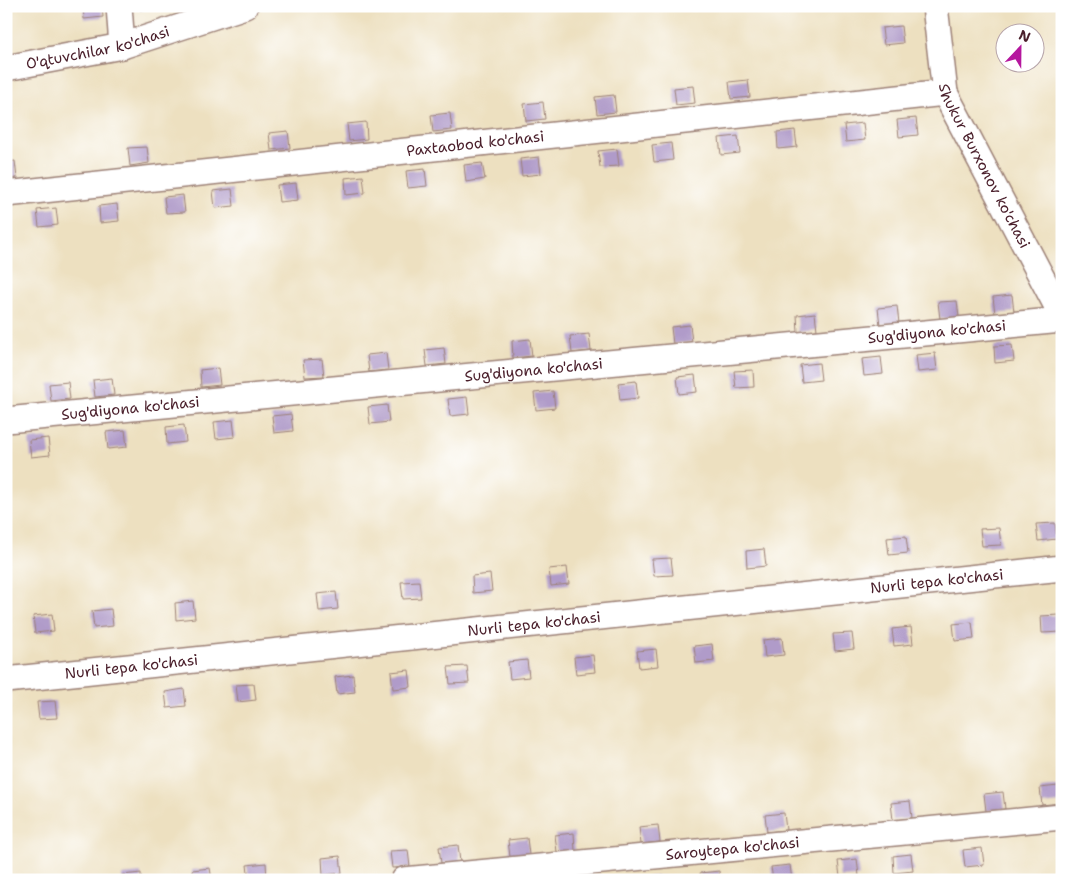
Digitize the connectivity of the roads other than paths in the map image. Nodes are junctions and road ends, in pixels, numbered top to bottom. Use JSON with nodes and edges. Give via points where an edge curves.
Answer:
{"nodes":[{"id":1,"x":119,"y":6,"type":"edge"},
{"id":2,"x":245,"y":6,"type":"edge"},
{"id":3,"x":935,"y":6,"type":"edge"},
{"id":4,"x":122,"y":46,"type":"junction"},
{"id":5,"x":6,"y":68,"type":"edge"},
{"id":6,"x":945,"y":93,"type":"junction"},
{"id":7,"x":6,"y":194,"type":"edge"},
{"id":8,"x":1062,"y":316,"type":"edge"},
{"id":9,"x":1062,"y":320,"type":"edge"},
{"id":10,"x":6,"y":420,"type":"edge"},
{"id":11,"x":1062,"y":568,"type":"edge"},
{"id":12,"x":6,"y":680,"type":"edge"},
{"id":13,"x":1062,"y":818,"type":"edge"},
{"id":14,"x":404,"y":880,"type":"edge"}],
"edges":[{"from":1,"to":4,"type":"street"},
{"from":2,"to":4,"type":"street","name":"O'qtuvchilar ko'chasi"},
{"from":3,"to":6,"type":"street","name":"Shukur Burxonov ko'chasi"},
{"from":4,"to":5,"type":"street","name":"O'qtuvchilar ko'chasi"},
{"from":6,"to":7,"type":"street","name":"Paxtaobod ko'chasi"},
{"from":6,"to":8,"type":"street","name":"Shukur Burxonov ko'chasi"},
{"from":9,"to":10,"type":"street","name":"Sug'diyona ko'chasi"},
{"from":11,"to":12,"type":"street","name":"Nurli tepa ko'chasi"},
{"from":13,"to":14,"type":"street","name":"Saroytepa ko'chasi"}]}
